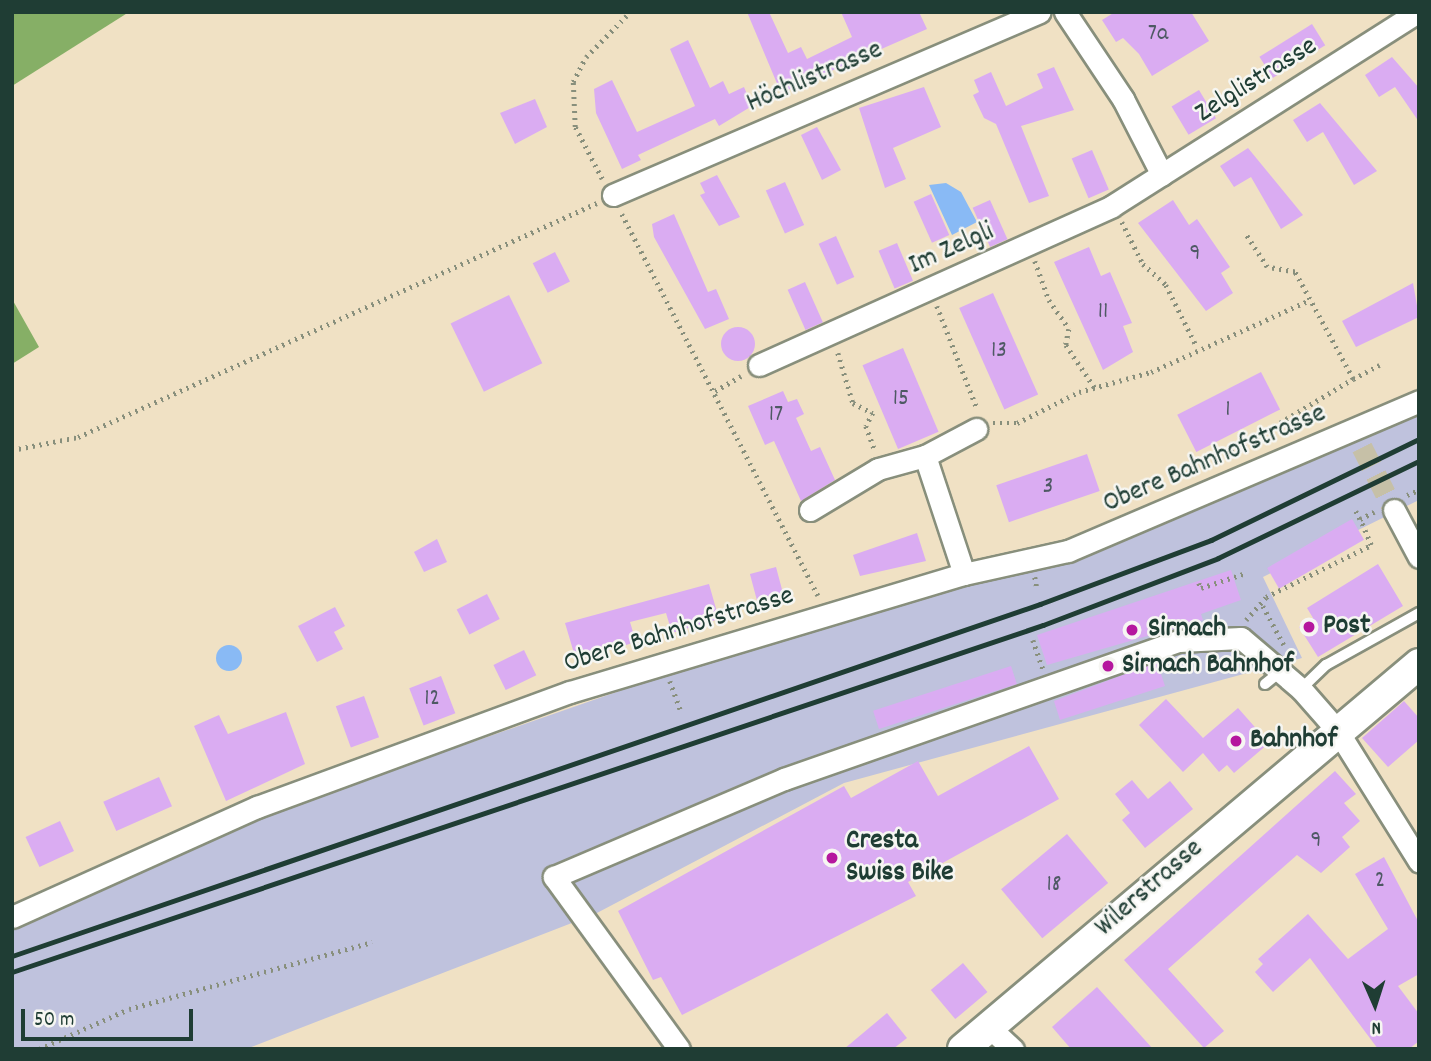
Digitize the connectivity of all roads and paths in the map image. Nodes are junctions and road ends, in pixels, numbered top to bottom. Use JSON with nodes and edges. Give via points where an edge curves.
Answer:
{"nodes":[{"id":1,"x":630,"y":12,"type":"edge"},
{"id":2,"x":1039,"y":12,"type":"edge"},
{"id":3,"x":1065,"y":12,"type":"edge"},
{"id":4,"x":1418,"y":12,"type":"edge"},
{"id":5,"x":1162,"y":175,"type":"junction"},
{"id":6,"x":608,"y":189,"type":"junction"},
{"id":7,"x":1112,"y":206,"type":"junction"},
{"id":8,"x":578,"y":212,"type":"dead end"},
{"id":9,"x":1245,"y":233,"type":"dead end"},
{"id":10,"x":1029,"y":247,"type":"junction"},
{"id":11,"x":933,"y":289,"type":"junction"},
{"id":12,"x":1310,"y":300,"type":"junction"},
{"id":13,"x":835,"y":332,"type":"junction"},
{"id":14,"x":1197,"y":348,"type":"junction"},
{"id":15,"x":759,"y":365,"type":"joint"},
{"id":16,"x":1379,"y":366,"type":"dead end"},
{"id":17,"x":1353,"y":379,"type":"junction"},
{"id":18,"x":1095,"y":388,"type":"junction"},
{"id":19,"x":715,"y":391,"type":"junction"},
{"id":20,"x":1419,"y":401,"type":"edge"},
{"id":21,"x":980,"y":427,"type":"junction"},
{"id":22,"x":870,"y":438,"type":"dead end"},
{"id":23,"x":12,"y":450,"type":"edge"},
{"id":24,"x":925,"y":456,"type":"junction"},
{"id":25,"x":1196,"y":473,"type":"dead end"},
{"id":26,"x":1419,"y":490,"type":"edge"},
{"id":27,"x":1391,"y":506,"type":"junction"},
{"id":28,"x":810,"y":510,"type":"dead end"},
{"id":29,"x":1356,"y":511,"type":"dead end"},
{"id":30,"x":1360,"y":519,"type":"junction"},
{"id":31,"x":1419,"y":557,"type":"edge"},
{"id":32,"x":1246,"y":573,"type":"dead end"},
{"id":33,"x":964,"y":575,"type":"junction"},
{"id":34,"x":1199,"y":583,"type":"dead end"},
{"id":35,"x":1263,"y":606,"type":"dead end"},
{"id":36,"x":1419,"y":613,"type":"edge"},
{"id":37,"x":828,"y":616,"type":"junction"},
{"id":38,"x":1241,"y":638,"type":"junction"},
{"id":39,"x":1033,"y":640,"type":"dead end"},
{"id":40,"x":1287,"y":651,"type":"dead end"},
{"id":41,"x":1419,"y":664,"type":"edge"},
{"id":42,"x":1049,"y":687,"type":"junction"},
{"id":43,"x":1301,"y":689,"type":"junction"},
{"id":44,"x":1337,"y":730,"type":"junction"},
{"id":45,"x":1419,"y":861,"type":"edge"},
{"id":46,"x":12,"y":917,"type":"edge"},
{"id":47,"x":372,"y":942,"type":"dead end"},
{"id":48,"x":989,"y":1027,"type":"junction"},
{"id":49,"x":39,"y":1049,"type":"edge"},
{"id":50,"x":679,"y":1049,"type":"edge"},
{"id":51,"x":964,"y":1049,"type":"edge"},
{"id":52,"x":1013,"y":1049,"type":"edge"}],
"edges":[{"from":1,"to":6,"type":"path","via":[[586,57],[573,82],[575,127]]},
{"from":2,"to":6,"type":"street","name":"Höchlistrasse"},
{"from":3,"to":5,"type":"street","via":[[1123,99]]},
{"from":4,"to":5,"type":"street","name":"Zelglistrasse"},
{"from":5,"to":7,"type":"street","name":"Im Zelgli"},
{"from":6,"to":19,"type":"path"},
{"from":7,"to":10,"type":"street","name":"Im Zelgli"},
{"from":7,"to":14,"type":"path","via":[[1143,264],[1166,285]]},
{"from":8,"to":23,"type":"path","via":[[78,437]]},
{"from":9,"to":12,"type":"path","via":[[1268,267],[1295,272]]},
{"from":10,"to":11,"type":"street","name":"Im Zelgli"},
{"from":10,"to":18,"type":"path","via":[[1049,300],[1069,328],[1066,345]]},
{"from":11,"to":13,"type":"street","name":"Im Zelgli"},
{"from":11,"to":21,"type":"path"},
{"from":12,"to":14,"type":"path"},
{"from":12,"to":17,"type":"path"},
{"from":13,"to":15,"type":"street","name":"Im Zelgli"},
{"from":13,"to":22,"type":"path","via":[[837,364],[853,403],[873,413],[866,426]]},
{"from":14,"to":18,"type":"path","via":[[1151,372]]},
{"from":15,"to":19,"type":"path"},
{"from":16,"to":17,"type":"path"},
{"from":17,"to":25,"type":"path"},
{"from":18,"to":21,"type":"path","via":[[1017,423]]},
{"from":19,"to":37,"type":"path"},
{"from":20,"to":33,"type":"street","name":"Obere Bahnhofstrasse","via":[[1358,439],[1068,551]]},
{"from":21,"to":24,"type":"street"},
{"from":24,"to":28,"type":"street","via":[[878,469]]},
{"from":24,"to":33,"type":"street"},
{"from":26,"to":27,"type":"path"},
{"from":27,"to":30,"type":"path"},
{"from":27,"to":31,"type":"street"},
{"from":29,"to":30,"type":"path"},
{"from":30,"to":38,"type":"path","via":[[1371,545],[1256,603]]},
{"from":32,"to":34,"type":"path","via":[[1201,588]]},
{"from":33,"to":37,"type":"street","name":"Obere Bahnhofstrasse"},
{"from":35,"to":40,"type":"path"},
{"from":36,"to":43,"type":"lane","via":[[1326,665]]},
{"from":37,"to":46,"type":"street","name":"Obere Bahnhofstrasse","via":[[570,692],[257,807]]},
{"from":38,"to":42,"type":"street","via":[[1212,644],[1179,641]]},
{"from":38,"to":43,"type":"street","via":[[1273,678]]},
{"from":39,"to":42,"type":"path"},
{"from":41,"to":44,"type":"main road","name":"Wilerstrasse"},
{"from":42,"to":50,"type":"street","via":[[784,779],[554,877]]},
{"from":43,"to":44,"type":"street"},
{"from":44,"to":45,"type":"street"},
{"from":44,"to":48,"type":"main road","name":"Wilerstrasse"},
{"from":47,"to":49,"type":"path","via":[[129,1009]]},
{"from":48,"to":51,"type":"main road","name":"Wilerstrasse"},
{"from":48,"to":52,"type":"street"}]}
